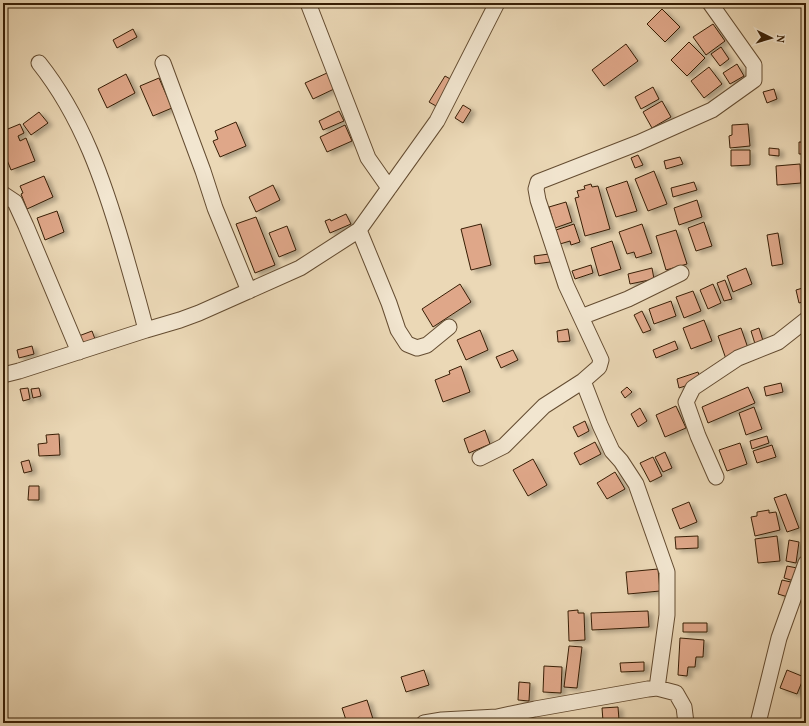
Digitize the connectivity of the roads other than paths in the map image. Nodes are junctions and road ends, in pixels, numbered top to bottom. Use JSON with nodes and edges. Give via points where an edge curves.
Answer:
{"nodes":[{"id":1,"x":308,"y":3,"type":"edge"},
{"id":2,"x":497,"y":3,"type":"edge"},
{"id":3,"x":710,"y":3,"type":"edge"},
{"id":4,"x":39,"y":63,"type":"dead end"},
{"id":5,"x":162,"y":63,"type":"dead end"},
{"id":6,"x":390,"y":188,"type":"junction"},
{"id":7,"x":3,"y":194,"type":"edge"},
{"id":8,"x":359,"y":230,"type":"junction"},
{"id":9,"x":681,"y":273,"type":"dead end"},
{"id":10,"x":249,"y":290,"type":"junction"},
{"id":11,"x":581,"y":317,"type":"junction"},
{"id":12,"x":806,"y":320,"type":"edge"},
{"id":13,"x":449,"y":327,"type":"dead end"},
{"id":14,"x":146,"y":330,"type":"junction"},
{"id":15,"x":79,"y":352,"type":"junction"},
{"id":16,"x":3,"y":374,"type":"edge"},
{"id":17,"x":584,"y":381,"type":"junction"},
{"id":18,"x":480,"y":458,"type":"dead end"},
{"id":19,"x":716,"y":477,"type":"dead end"},
{"id":20,"x":806,"y":563,"type":"edge"},
{"id":21,"x":657,"y":688,"type":"junction"},
{"id":22,"x":424,"y":723,"type":"edge"},
{"id":23,"x":686,"y":723,"type":"edge"},
{"id":24,"x":758,"y":723,"type":"edge"}],
"edges":[{"from":1,"to":6,"type":"street","via":[[368,158]]},
{"from":2,"to":6,"type":"street","via":[[437,121]]},
{"from":3,"to":11,"type":"street","via":[[754,65],[754,80],[712,110],[638,144],[538,182],[538,200],[566,285]]},
{"from":4,"to":14,"type":"street","via":[[70,106],[90,149],[107,192]]},
{"from":5,"to":10,"type":"street","via":[[215,208]]},
{"from":6,"to":8,"type":"street"},
{"from":7,"to":15,"type":"street","via":[[15,202],[18,208]]},
{"from":8,"to":10,"type":"street","via":[[300,268]]},
{"from":8,"to":13,"type":"street","via":[[398,330],[407,344],[417,348],[427,345]]},
{"from":9,"to":11,"type":"street"},
{"from":10,"to":14,"type":"street","via":[[180,320]]},
{"from":11,"to":17,"type":"street","via":[[600,360],[600,367]]},
{"from":12,"to":19,"type":"street","via":[[778,342],[738,358],[693,388],[686,402]]},
{"from":14,"to":15,"type":"street"},
{"from":15,"to":16,"type":"street"},
{"from":17,"to":18,"type":"street","via":[[544,406],[504,446]]},
{"from":17,"to":21,"type":"street","via":[[612,451],[636,484],[667,572],[667,615]]},
{"from":20,"to":24,"type":"street","via":[[779,638]]},
{"from":21,"to":22,"type":"street","via":[[497,717]]},
{"from":21,"to":23,"type":"street","via":[[676,693],[684,707]]}]}
